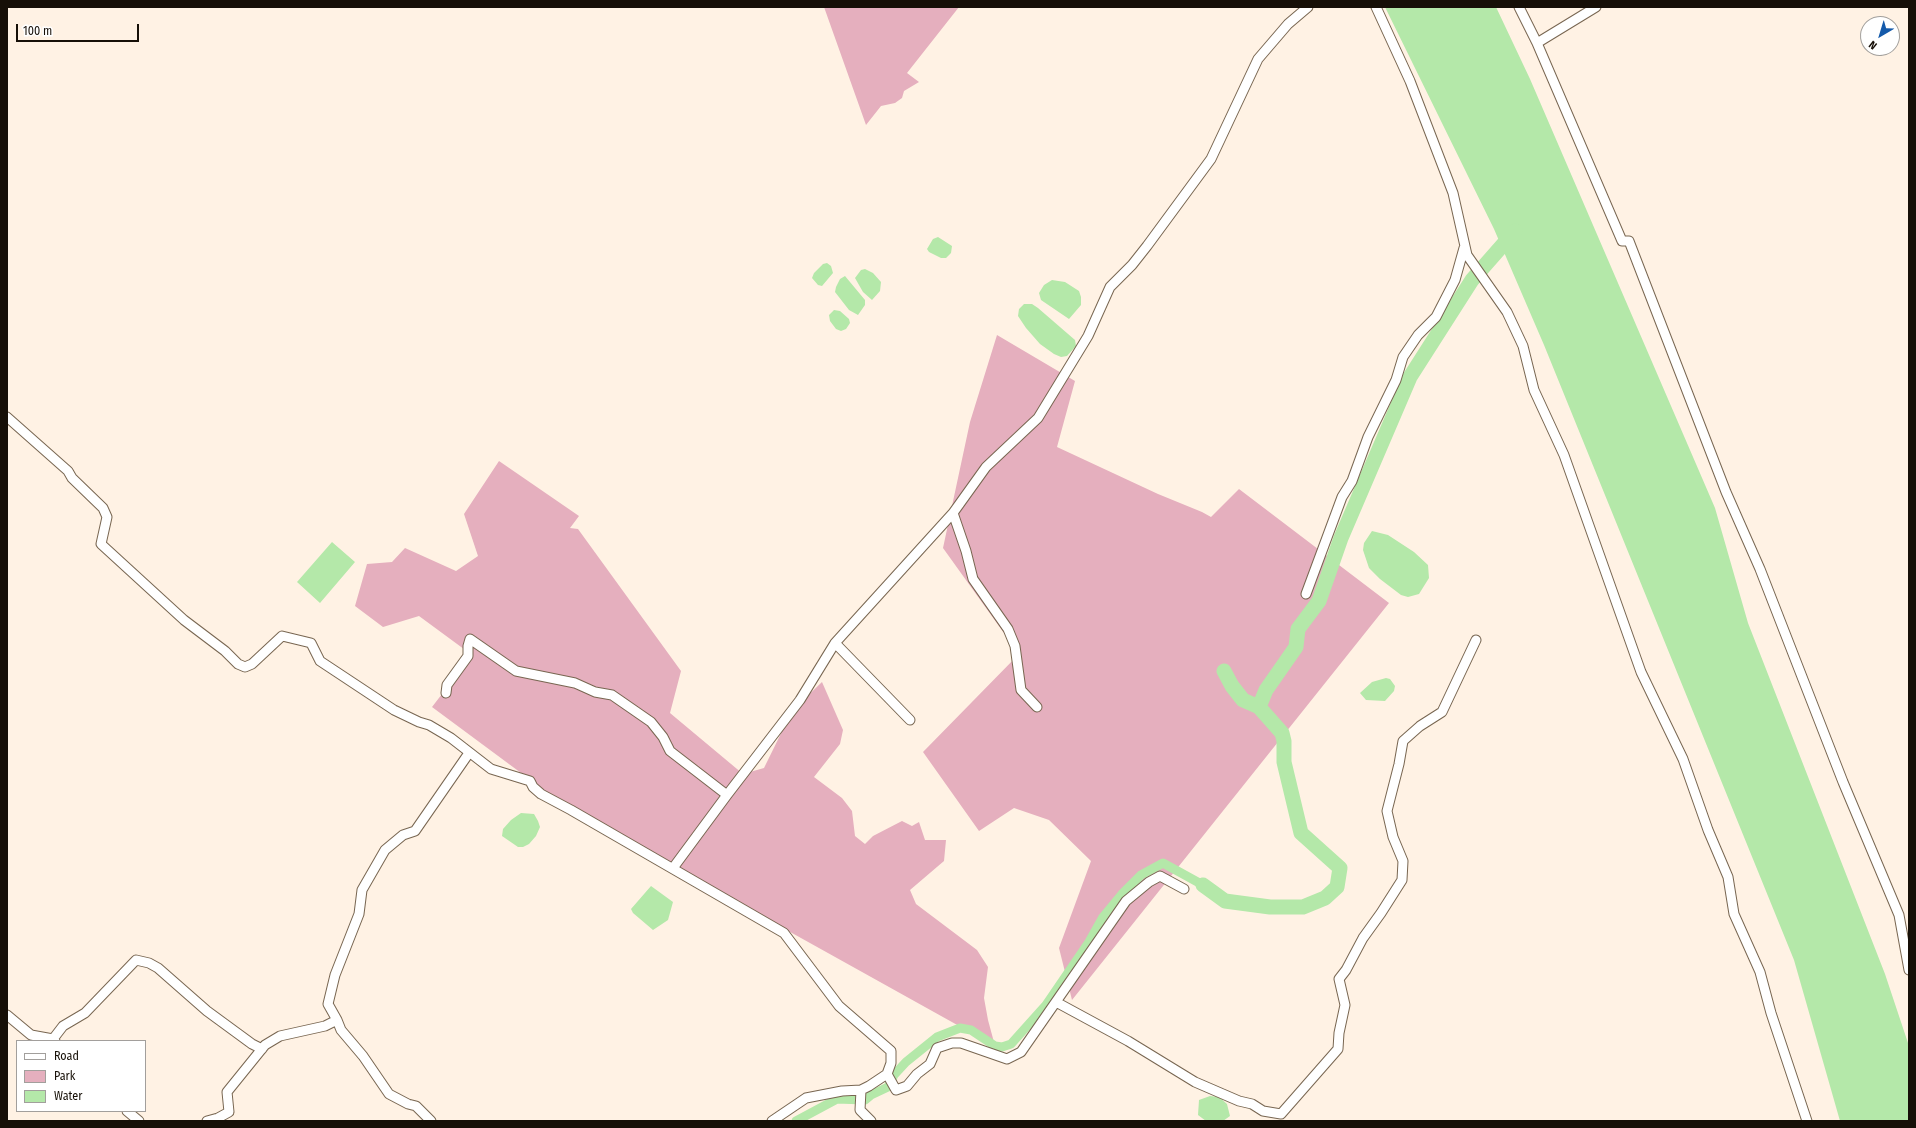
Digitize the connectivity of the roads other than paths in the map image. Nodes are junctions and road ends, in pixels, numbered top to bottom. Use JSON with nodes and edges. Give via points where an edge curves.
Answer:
{"nodes":[{"id":1,"x":1308,"y":7,"type":"edge"},
{"id":2,"x":1376,"y":7,"type":"edge"},
{"id":3,"x":1519,"y":7,"type":"edge"},
{"id":4,"x":1596,"y":7,"type":"edge"},
{"id":5,"x":1536,"y":43,"type":"junction"},
{"id":6,"x":1465,"y":251,"type":"junction"},
{"id":7,"x":7,"y":417,"type":"edge"},
{"id":8,"x":953,"y":512,"type":"junction"},
{"id":9,"x":1306,"y":594,"type":"dead end"},
{"id":10,"x":1476,"y":640,"type":"dead end"},
{"id":11,"x":835,"y":643,"type":"junction"},
{"id":12,"x":446,"y":693,"type":"dead end"},
{"id":13,"x":1036,"y":707,"type":"dead end"},
{"id":14,"x":910,"y":720,"type":"dead end"},
{"id":15,"x":469,"y":754,"type":"junction"},
{"id":16,"x":727,"y":795,"type":"junction"},
{"id":17,"x":673,"y":868,"type":"junction"},
{"id":18,"x":1184,"y":889,"type":"dead end"},
{"id":19,"x":1909,"y":970,"type":"edge"},
{"id":20,"x":1056,"y":1002,"type":"junction"},
{"id":21,"x":7,"y":1015,"type":"edge"},
{"id":22,"x":336,"y":1020,"type":"junction"},
{"id":23,"x":54,"y":1040,"type":"edge"},
{"id":24,"x":262,"y":1049,"type":"junction"},
{"id":25,"x":887,"y":1074,"type":"junction"},
{"id":26,"x":861,"y":1090,"type":"junction"},
{"id":27,"x":128,"y":1112,"type":"edge"},
{"id":28,"x":138,"y":1121,"type":"edge"},
{"id":29,"x":207,"y":1121,"type":"edge"},
{"id":30,"x":431,"y":1121,"type":"edge"},
{"id":31,"x":772,"y":1121,"type":"edge"},
{"id":32,"x":871,"y":1121,"type":"edge"},
{"id":33,"x":1807,"y":1121,"type":"edge"}],
"edges":[{"from":1,"to":8,"type":"street","via":[[1288,24],[1258,59],[1211,159],[1147,246],[1110,287],[1088,336],[1038,418],[986,467]]},
{"from":2,"to":6,"type":"street","via":[[1410,81],[1453,193]]},
{"from":3,"to":5,"type":"street"},
{"from":4,"to":5,"type":"street"},
{"from":5,"to":19,"type":"street","via":[[1622,241],[1629,241],[1726,492],[1760,569],[1843,782],[1899,915]]},
{"from":6,"to":9,"type":"street","via":[[1455,280],[1436,317],[1418,334],[1403,357],[1396,380],[1368,437],[1352,481],[1342,496]]},
{"from":6,"to":33,"type":"street","via":[[1507,312],[1523,346],[1534,390],[1564,455],[1641,672],[1683,759],[1728,877],[1734,914],[1760,972]]},
{"from":7,"to":15,"type":"street","via":[[68,471],[103,508],[106,517],[101,544],[184,620],[238,664],[245,667],[252,664],[282,636],[311,643],[320,661],[394,710],[451,738]]},
{"from":8,"to":11,"type":"street"},
{"from":8,"to":13,"type":"street","via":[[973,579],[1008,629],[1015,646],[1021,690]]},
{"from":10,"to":20,"type":"street","via":[[1442,712],[1403,740],[1387,811],[1393,837],[1403,860],[1402,880],[1339,979],[1345,1005],[1338,1050],[1280,1114],[1262,1111],[1252,1104],[1195,1082]]},
{"from":11,"to":14,"type":"street"},
{"from":11,"to":16,"type":"street","via":[[800,700]]},
{"from":12,"to":16,"type":"street","via":[[447,685],[468,656],[470,639],[516,671],[575,683],[595,692],[612,694],[651,722],[670,751]]},
{"from":15,"to":17,"type":"street","via":[[492,769],[530,781],[541,794]]},
{"from":15,"to":22,"type":"street","via":[[415,831],[403,835],[385,850],[362,890],[358,914],[335,975],[328,1004]]},
{"from":16,"to":17,"type":"street"},
{"from":17,"to":25,"type":"street","via":[[784,933],[839,1006],[891,1051],[891,1063]]},
{"from":18,"to":20,"type":"street","via":[[1160,876],[1126,902]]},
{"from":20,"to":25,"type":"street","via":[[1021,1052],[1007,1059],[961,1043],[952,1043],[937,1048],[930,1064],[907,1086],[896,1090]]},
{"from":21,"to":23,"type":"street","via":[[31,1035]]},
{"from":22,"to":24,"type":"street","via":[[325,1026],[280,1036]]},
{"from":22,"to":30,"type":"street","via":[[389,1094],[416,1106]]},
{"from":23,"to":24,"type":"street","via":[[63,1026],[85,1013],[136,960],[158,968],[207,1011]]},
{"from":24,"to":29,"type":"street","via":[[227,1092],[229,1112]]},
{"from":25,"to":26,"type":"street"},
{"from":26,"to":31,"type":"street","via":[[806,1098]]},
{"from":26,"to":32,"type":"street","via":[[860,1110]]},
{"from":27,"to":28,"type":"street"}]}
